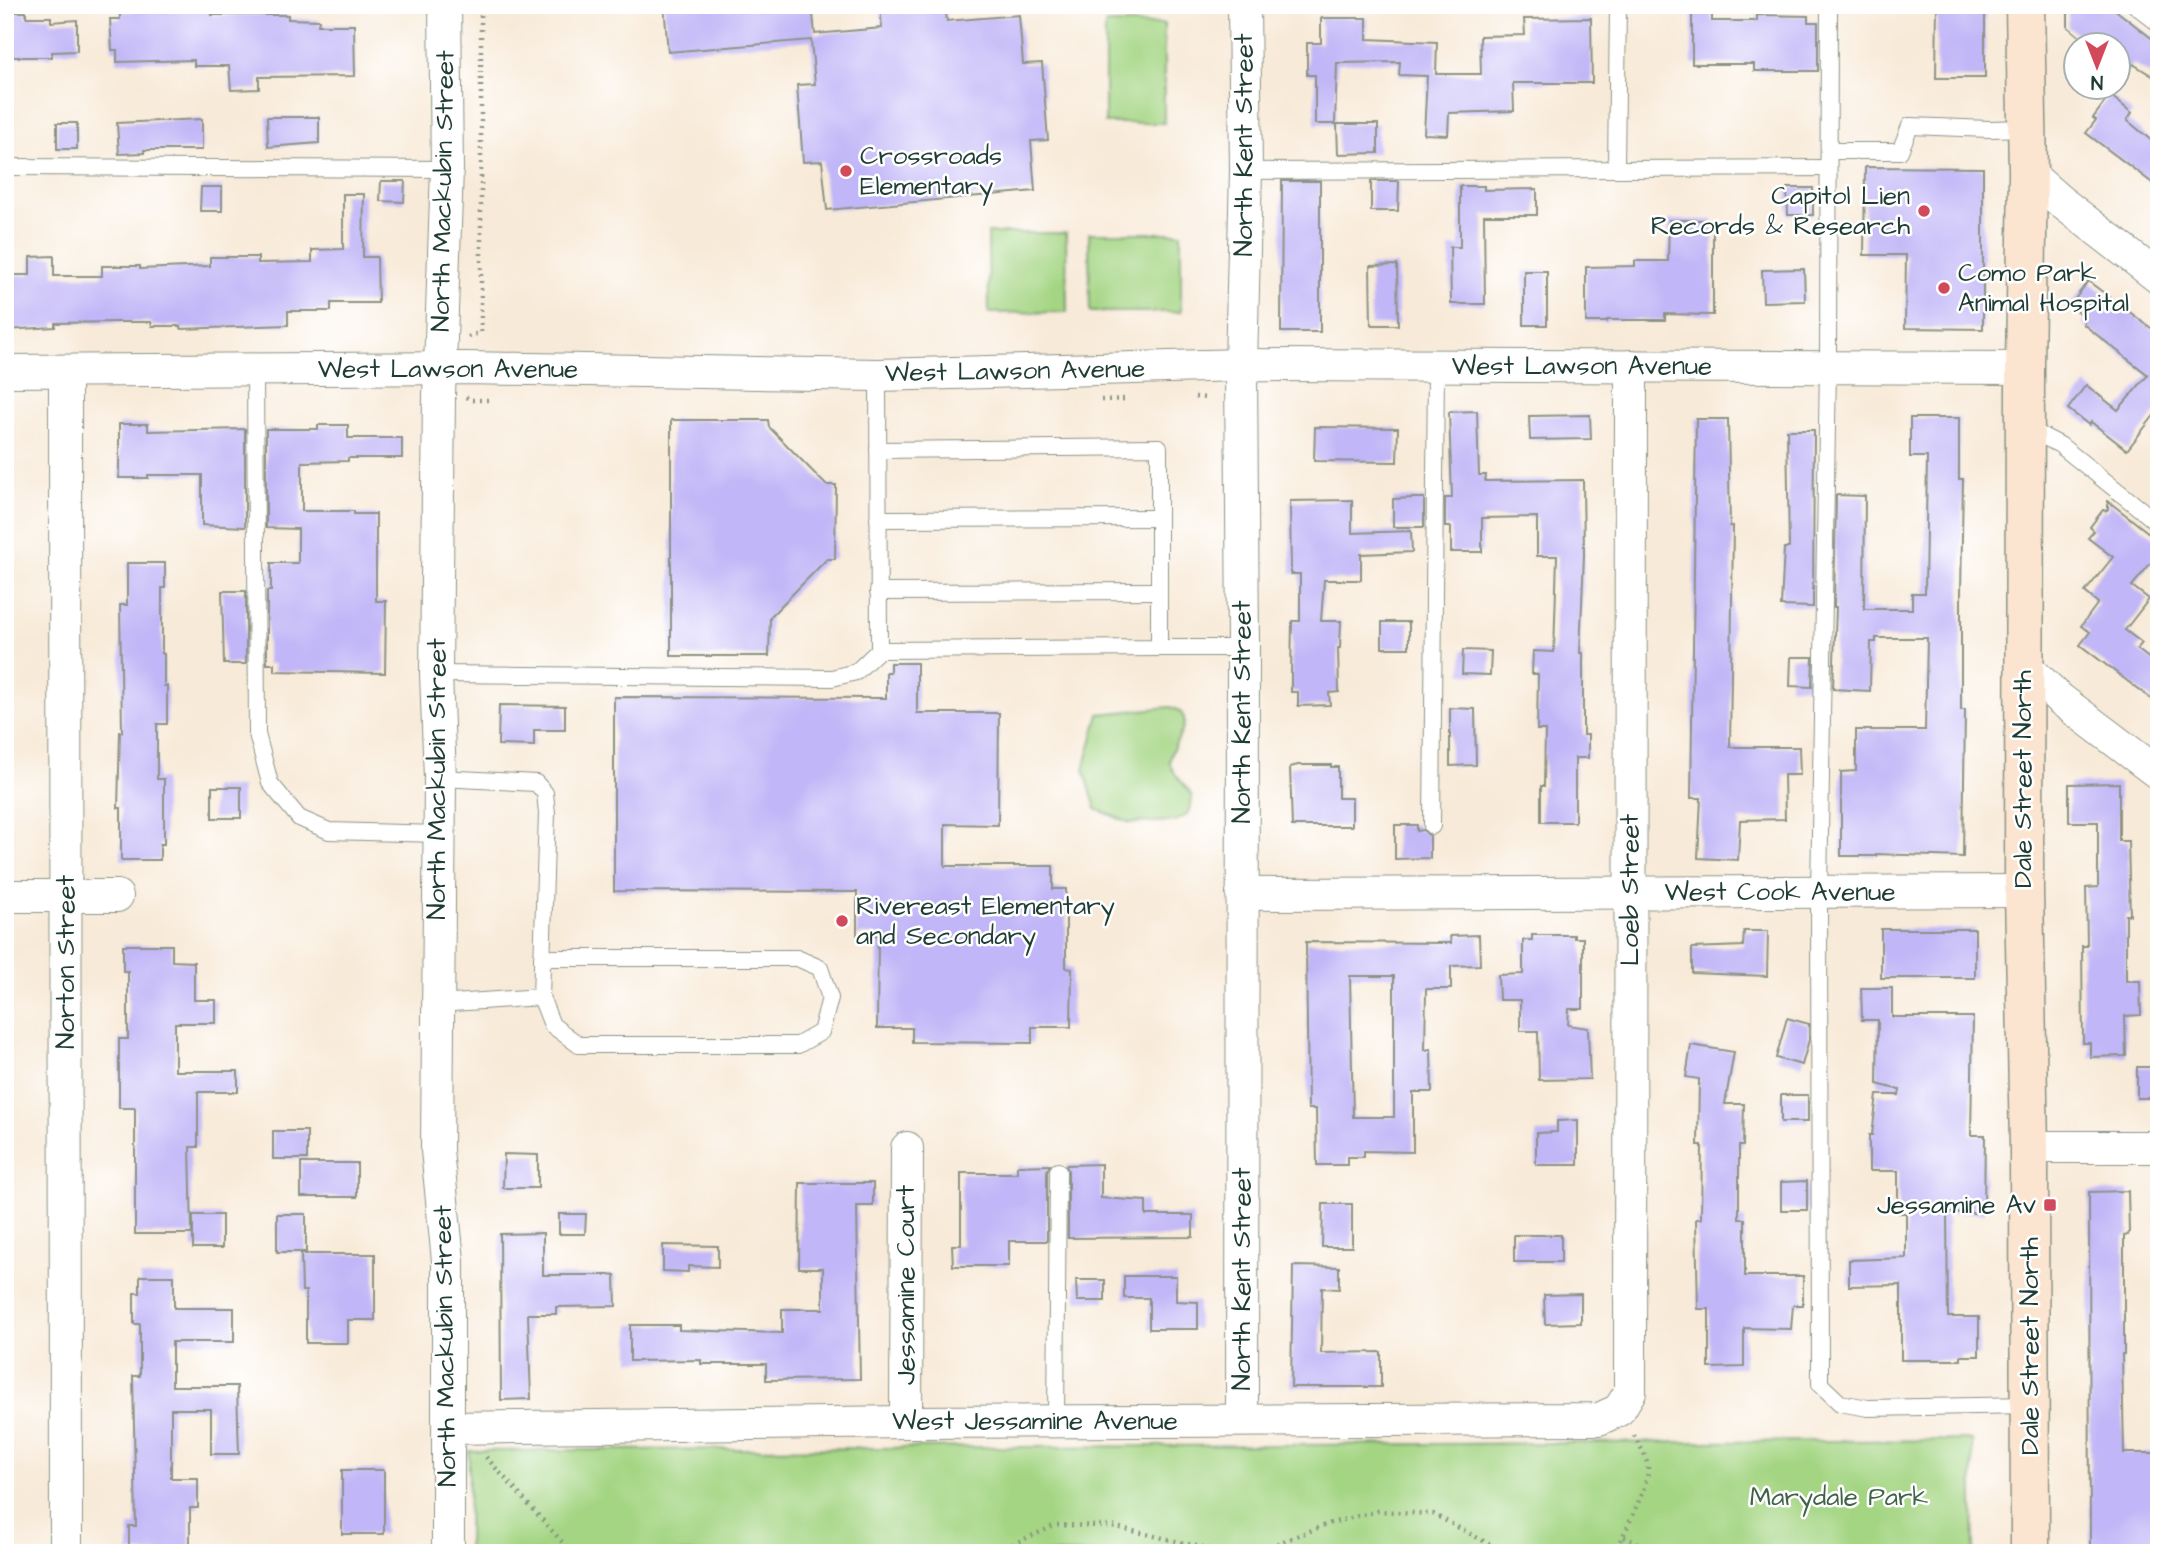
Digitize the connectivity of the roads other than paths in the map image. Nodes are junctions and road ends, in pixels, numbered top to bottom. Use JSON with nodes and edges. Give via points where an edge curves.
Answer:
{"nodes":[{"id":1,"x":445,"y":5,"type":"edge"},
{"id":2,"x":1244,"y":5,"type":"edge"},
{"id":3,"x":1618,"y":5,"type":"edge"},
{"id":4,"x":1829,"y":5,"type":"edge"},
{"id":5,"x":2025,"y":5,"type":"edge"},
{"id":6,"x":2135,"y":5,"type":"edge"},
{"id":7,"x":2159,"y":24,"type":"edge"},
{"id":8,"x":2028,"y":128,"type":"junction"},
{"id":9,"x":1829,"y":151,"type":"junction"},
{"id":10,"x":5,"y":167,"type":"edge"},
{"id":11,"x":1828,"y":168,"type":"junction"},
{"id":12,"x":447,"y":169,"type":"junction"},
{"id":13,"x":1616,"y":169,"type":"junction"},
{"id":14,"x":1246,"y":172,"type":"junction"},
{"id":15,"x":2028,"y":173,"type":"junction"},
{"id":16,"x":2159,"y":278,"type":"edge"},
{"id":17,"x":1241,"y":365,"type":"junction"},
{"id":18,"x":1436,"y":366,"type":"junction"},
{"id":19,"x":1631,"y":366,"type":"junction"},
{"id":20,"x":1828,"y":367,"type":"junction"},
{"id":21,"x":440,"y":368,"type":"junction"},
{"id":22,"x":2025,"y":368,"type":"junction"},
{"id":23,"x":255,"y":369,"type":"junction"},
{"id":24,"x":5,"y":371,"type":"edge"},
{"id":25,"x":65,"y":371,"type":"junction"},
{"id":26,"x":877,"y":374,"type":"junction"},
{"id":27,"x":2025,"y":427,"type":"junction"},
{"id":28,"x":877,"y":450,"type":"junction"},
{"id":29,"x":1159,"y":518,"type":"junction"},
{"id":30,"x":878,"y":519,"type":"junction"},
{"id":31,"x":2159,"y":524,"type":"edge"},
{"id":32,"x":878,"y":592,"type":"junction"},
{"id":33,"x":1159,"y":592,"type":"junction"},
{"id":34,"x":1159,"y":648,"type":"junction"},
{"id":35,"x":1243,"y":648,"type":"junction"},
{"id":36,"x":879,"y":650,"type":"junction"},
{"id":37,"x":2023,"y":664,"type":"junction"},
{"id":38,"x":436,"y":674,"type":"junction"},
{"id":39,"x":2159,"y":775,"type":"edge"},
{"id":40,"x":440,"y":778,"type":"junction"},
{"id":41,"x":1432,"y":826,"type":"dead end"},
{"id":42,"x":439,"y":834,"type":"junction"},
{"id":43,"x":1819,"y":891,"type":"junction"},
{"id":44,"x":2024,"y":891,"type":"junction"},
{"id":45,"x":1630,"y":892,"type":"junction"},
{"id":46,"x":1242,"y":894,"type":"junction"},
{"id":47,"x":5,"y":896,"type":"edge"},
{"id":48,"x":65,"y":896,"type":"junction"},
{"id":49,"x":117,"y":896,"type":"dead end"},
{"id":50,"x":542,"y":958,"type":"junction"},
{"id":51,"x":541,"y":997,"type":"junction"},
{"id":52,"x":438,"y":1004,"type":"junction"},
{"id":53,"x":2029,"y":1147,"type":"junction"},
{"id":54,"x":2159,"y":1147,"type":"edge"},
{"id":55,"x":906,"y":1148,"type":"dead end"},
{"id":56,"x":1058,"y":1171,"type":"dead end"},
{"id":57,"x":2030,"y":1405,"type":"junction"},
{"id":58,"x":1619,"y":1410,"type":"joint"},
{"id":59,"x":1242,"y":1419,"type":"junction"},
{"id":60,"x":906,"y":1422,"type":"junction"},
{"id":61,"x":1056,"y":1422,"type":"junction"},
{"id":62,"x":449,"y":1428,"type":"junction"},
{"id":63,"x":66,"y":1553,"type":"edge"},
{"id":64,"x":448,"y":1553,"type":"edge"},
{"id":65,"x":2030,"y":1553,"type":"edge"}],
"edges":[{"from":1,"to":12,"type":"street","name":"North Mackubin Street"},
{"from":2,"to":14,"type":"street","name":"North Kent Street"},
{"from":3,"to":13,"type":"lane"},
{"from":4,"to":9,"type":"lane"},
{"from":5,"to":8,"type":"main road","name":"Dale Street North"},
{"from":6,"to":7,"type":"lane"},
{"from":8,"to":9,"type":"lane","via":[[1910,126],[1900,150]]},
{"from":8,"to":15,"type":"main road","name":"Dale Street North"},
{"from":9,"to":11,"type":"lane"},
{"from":10,"to":12,"type":"lane"},
{"from":11,"to":13,"type":"lane"},
{"from":11,"to":20,"type":"lane"},
{"from":12,"to":21,"type":"street","name":"North Mackubin Street"},
{"from":13,"to":14,"type":"lane"},
{"from":14,"to":17,"type":"street","name":"North Kent Street"},
{"from":15,"to":16,"type":"street"},
{"from":15,"to":22,"type":"main road","name":"Dale Street North"},
{"from":17,"to":18,"type":"street","name":"West Lawson Avenue"},
{"from":17,"to":26,"type":"street","name":"West Lawson Avenue"},
{"from":17,"to":35,"type":"street","name":"North Kent Street"},
{"from":18,"to":19,"type":"street","name":"West Lawson Avenue"},
{"from":18,"to":41,"type":"lane"},
{"from":19,"to":20,"type":"street","name":"West Lawson Avenue"},
{"from":19,"to":45,"type":"street","name":"Loeb Street"},
{"from":20,"to":22,"type":"street","name":"West Lawson Avenue"},
{"from":20,"to":43,"type":"lane"},
{"from":21,"to":23,"type":"street","name":"West Lawson Avenue"},
{"from":21,"to":26,"type":"street","name":"West Lawson Avenue"},
{"from":21,"to":38,"type":"street","name":"North Mackubin Street"},
{"from":22,"to":27,"type":"main road","name":"Dale Street North"},
{"from":23,"to":25,"type":"street","name":"West Lawson Avenue"},
{"from":23,"to":42,"type":"lane","via":[[257,734],[270,783],[299,818],[329,831]]},
{"from":24,"to":25,"type":"street","name":"West Lawson Avenue"},
{"from":25,"to":48,"type":"street","name":"Norton Street"},
{"from":26,"to":28,"type":"lane"},
{"from":27,"to":31,"type":"lane","via":[[2060,445]]},
{"from":27,"to":37,"type":"main road","name":"Dale Street North"},
{"from":28,"to":29,"type":"lane","via":[[1159,447]]},
{"from":28,"to":30,"type":"lane"},
{"from":29,"to":30,"type":"lane"},
{"from":29,"to":33,"type":"lane"},
{"from":30,"to":32,"type":"lane"},
{"from":32,"to":33,"type":"lane"},
{"from":32,"to":36,"type":"lane"},
{"from":33,"to":34,"type":"lane"},
{"from":34,"to":35,"type":"lane"},
{"from":34,"to":36,"type":"lane"},
{"from":35,"to":46,"type":"street","name":"North Kent Street"},
{"from":36,"to":38,"type":"lane","via":[[856,672],[832,678]]},
{"from":37,"to":39,"type":"street","via":[[2060,699]]},
{"from":37,"to":44,"type":"main road","name":"Dale Street North"},
{"from":38,"to":40,"type":"street","name":"North Mackubin Street"},
{"from":40,"to":42,"type":"street","name":"North Mackubin Street"},
{"from":40,"to":50,"type":"lane","via":[[536,783],[545,793]]},
{"from":42,"to":52,"type":"street","name":"North Mackubin Street"},
{"from":43,"to":44,"type":"street","name":"West Cook Avenue"},
{"from":43,"to":45,"type":"street","name":"West Cook Avenue"},
{"from":43,"to":57,"type":"lane","via":[[1819,1384],[1840,1403],[1868,1408]]},
{"from":44,"to":53,"type":"main road","name":"Dale Street North"},
{"from":45,"to":46,"type":"street","name":"West Cook Avenue"},
{"from":45,"to":58,"type":"street","name":"Loeb Street","via":[[1630,1392]]},
{"from":46,"to":59,"type":"street","name":"North Kent Street"},
{"from":47,"to":48,"type":"street"},
{"from":48,"to":49,"type":"street"},
{"from":48,"to":63,"type":"street","name":"Norton Street"},
{"from":50,"to":51,"type":"lane"},
{"from":50,"to":51,"type":"lane","via":[[797,958],[820,968],[830,998],[821,1031],[797,1045],[579,1045],[552,1025]]},
{"from":51,"to":52,"type":"lane"},
{"from":52,"to":62,"type":"street","name":"North Mackubin Street","via":[[437,1150],[447,1261]]},
{"from":53,"to":54,"type":"street"},
{"from":53,"to":57,"type":"main road","name":"Dale Street North"},
{"from":55,"to":60,"type":"street","name":"Jessamine Court"},
{"from":56,"to":61,"type":"lane"},
{"from":57,"to":65,"type":"main road","name":"Dale Street North"},
{"from":58,"to":59,"type":"street","name":"West Jessamine Avenue","via":[[1599,1419]]},
{"from":59,"to":61,"type":"street","name":"West Jessamine Avenue"},
{"from":60,"to":61,"type":"street","name":"West Jessamine Avenue"},
{"from":60,"to":62,"type":"street","name":"West Jessamine Avenue"},
{"from":62,"to":64,"type":"street","name":"North Mackubin Street"}]}
